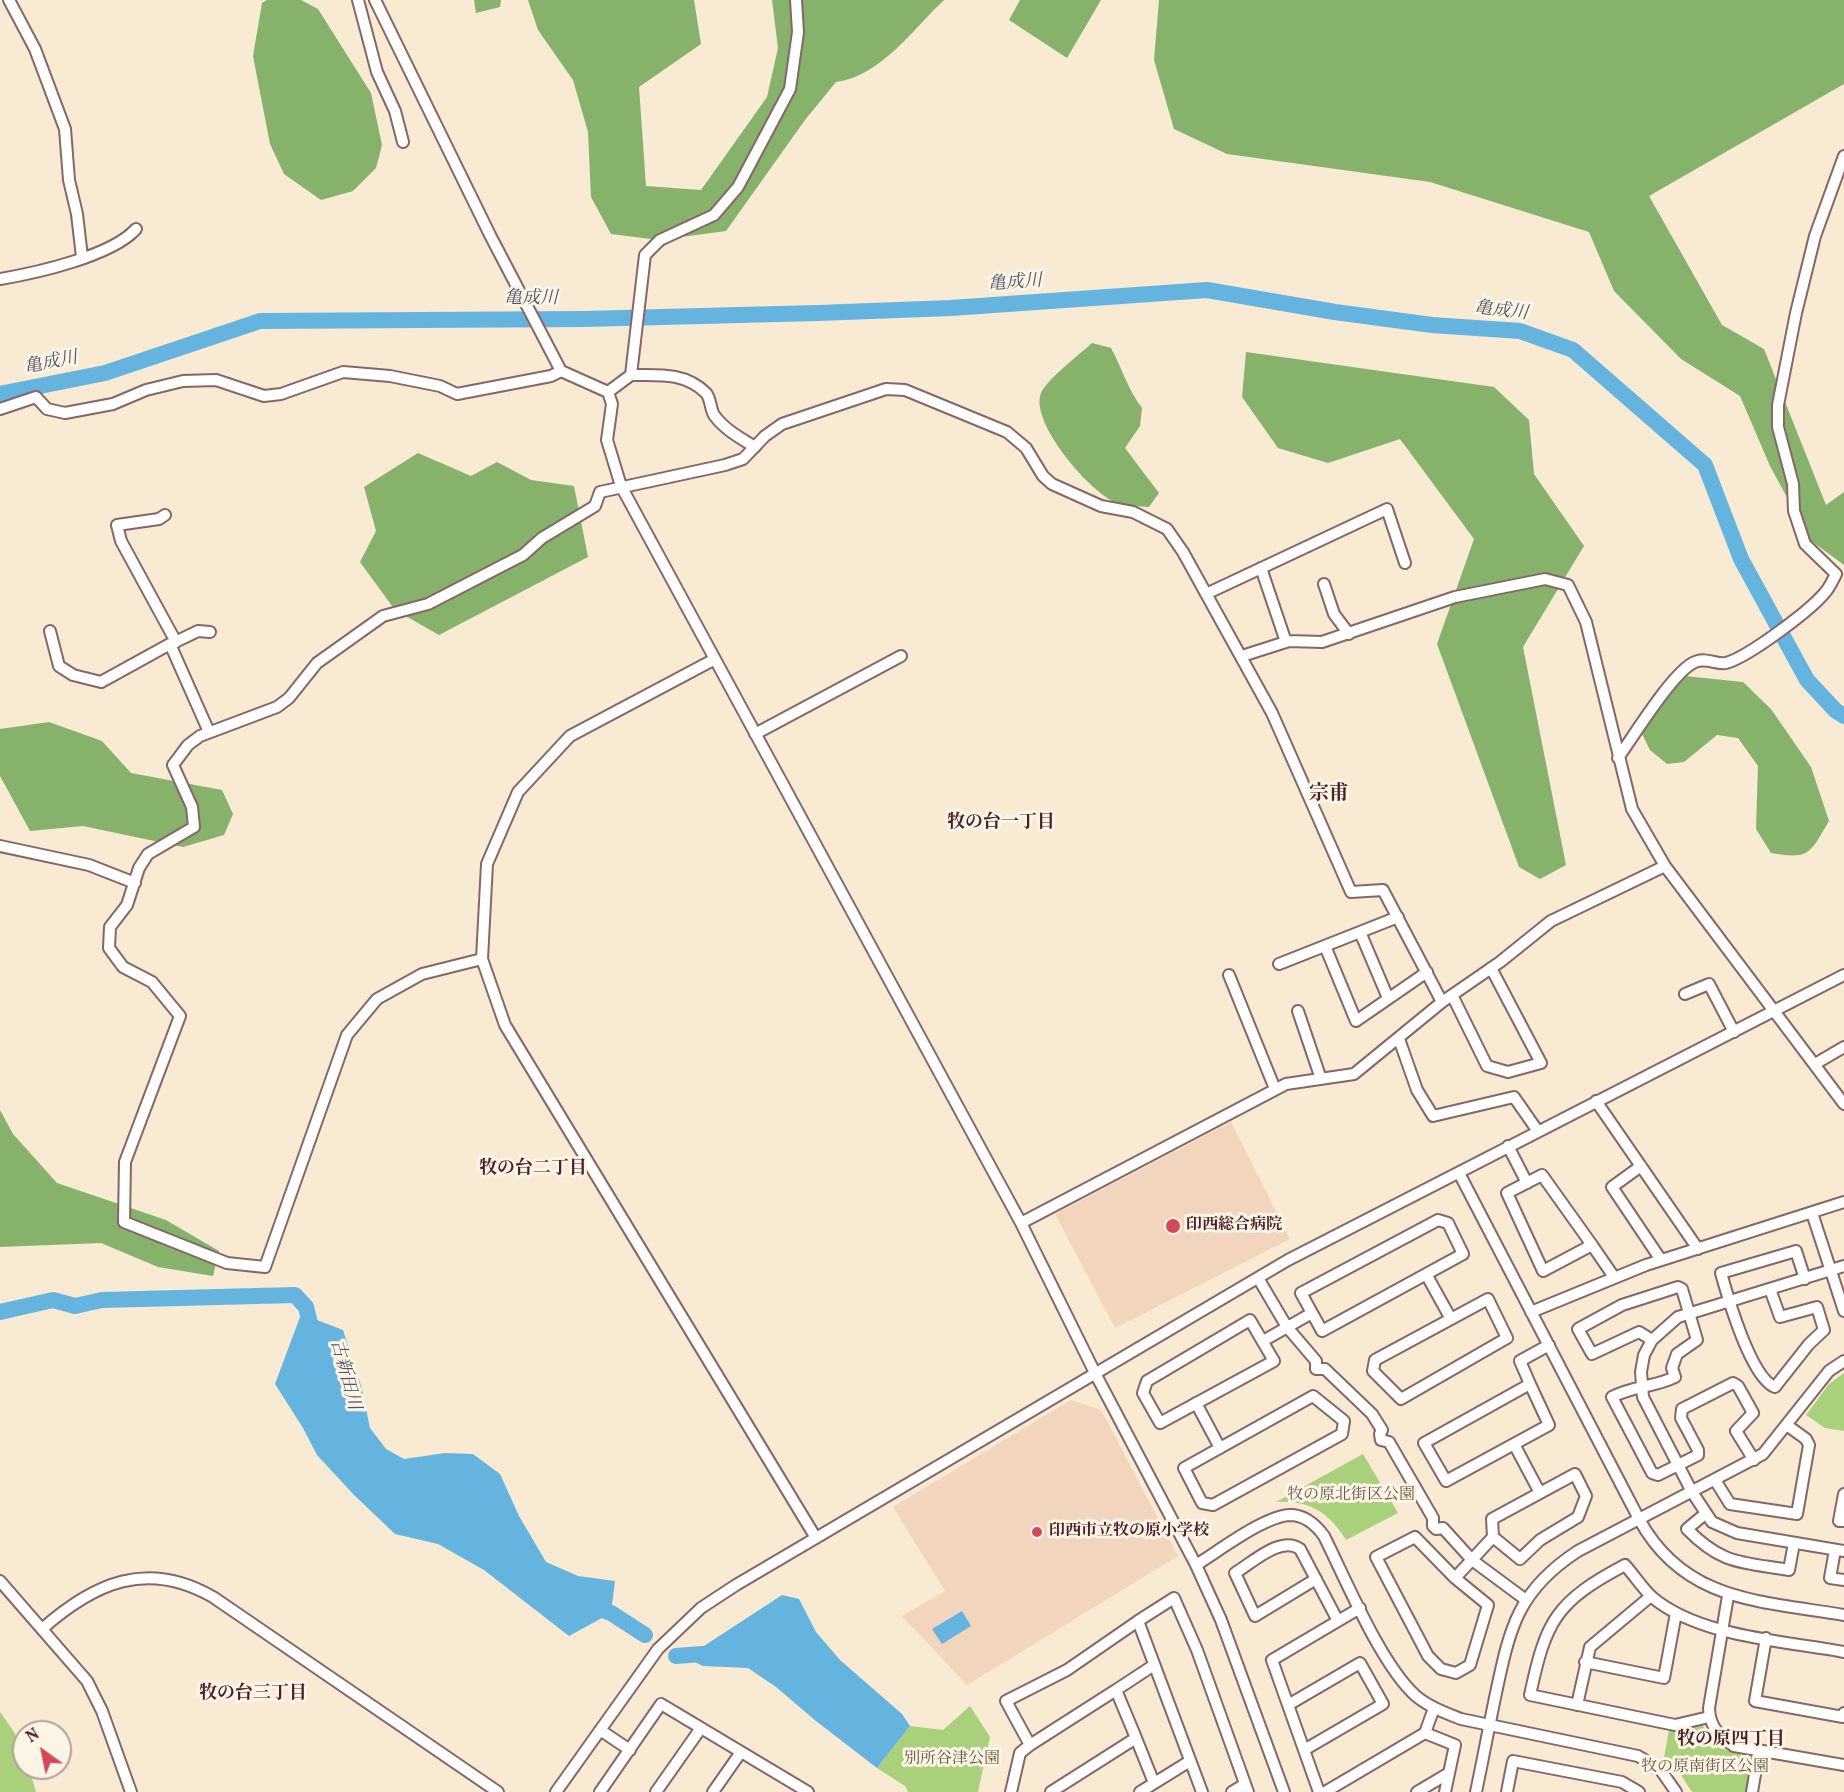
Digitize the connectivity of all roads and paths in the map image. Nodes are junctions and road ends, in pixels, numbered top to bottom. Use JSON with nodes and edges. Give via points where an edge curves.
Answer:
{"nodes":[{"id":1,"x":9,"y":0,"type":"edge"},
{"id":2,"x":358,"y":0,"type":"edge"},
{"id":3,"x":375,"y":0,"type":"edge"},
{"id":4,"x":796,"y":0,"type":"edge"},
{"id":5,"x":403,"y":142,"type":"dead end"},
{"id":6,"x":1844,"y":156,"type":"edge"},
{"id":7,"x":136,"y":229,"type":"dead end"},
{"id":8,"x":82,"y":256,"type":"junction"},
{"id":9,"x":0,"y":279,"type":"edge"},
{"id":10,"x":561,"y":370,"type":"junction"},
{"id":11,"x":631,"y":375,"type":"junction"},
{"id":12,"x":608,"y":392,"type":"junction"},
{"id":13,"x":0,"y":409,"type":"edge"},
{"id":14,"x":754,"y":447,"type":"junction"},
{"id":15,"x":621,"y":486,"type":"junction"},
{"id":16,"x":165,"y":515,"type":"dead end"},
{"id":17,"x":1405,"y":563,"type":"dead end"},
{"id":18,"x":1260,"y":568,"type":"junction"},
{"id":19,"x":1324,"y":584,"type":"dead end"},
{"id":20,"x":1206,"y":594,"type":"junction"},
{"id":21,"x":50,"y":631,"type":"dead end"},
{"id":22,"x":210,"y":632,"type":"dead end"},
{"id":23,"x":1349,"y":634,"type":"junction"},
{"id":24,"x":1286,"y":642,"type":"junction"},
{"id":25,"x":173,"y":643,"type":"junction"},
{"id":26,"x":901,"y":656,"type":"dead end"},
{"id":27,"x":1242,"y":656,"type":"junction"},
{"id":28,"x":715,"y":659,"type":"junction"},
{"id":29,"x":209,"y":732,"type":"junction"},
{"id":30,"x":755,"y":734,"type":"junction"},
{"id":31,"x":1618,"y":758,"type":"junction"},
{"id":32,"x":0,"y":846,"type":"edge"},
{"id":33,"x":1665,"y":866,"type":"junction"},
{"id":34,"x":135,"y":883,"type":"junction"},
{"id":35,"x":1398,"y":917,"type":"junction"},
{"id":36,"x":1360,"y":932,"type":"junction"},
{"id":37,"x":1325,"y":946,"type":"junction"},
{"id":38,"x":482,"y":958,"type":"junction"},
{"id":39,"x":1279,"y":964,"type":"dead end"},
{"id":40,"x":1491,"y":968,"type":"junction"},
{"id":41,"x":1427,"y":972,"type":"junction"},
{"id":42,"x":1229,"y":975,"type":"dead end"},
{"id":43,"x":1844,"y":975,"type":"edge"},
{"id":44,"x":1685,"y":994,"type":"dead end"},
{"id":45,"x":1388,"y":998,"type":"junction"},
{"id":46,"x":1447,"y":998,"type":"junction"},
{"id":47,"x":1298,"y":1011,"type":"dead end"},
{"id":48,"x":1774,"y":1012,"type":"junction"},
{"id":49,"x":1734,"y":1032,"type":"junction"},
{"id":50,"x":1398,"y":1039,"type":"junction"},
{"id":51,"x":1844,"y":1047,"type":"edge"},
{"id":52,"x":1815,"y":1064,"type":"junction"},
{"id":53,"x":1321,"y":1079,"type":"junction"},
{"id":54,"x":1275,"y":1089,"type":"junction"},
{"id":55,"x":1596,"y":1101,"type":"junction"},
{"id":56,"x":1844,"y":1103,"type":"edge"},
{"id":57,"x":1537,"y":1130,"type":"junction"},
{"id":58,"x":1508,"y":1146,"type":"junction"},
{"id":59,"x":1641,"y":1166,"type":"junction"},
{"id":60,"x":1459,"y":1173,"type":"junction"},
{"id":61,"x":1527,"y":1183,"type":"junction"},
{"id":62,"x":1844,"y":1202,"type":"edge"},
{"id":63,"x":1812,"y":1213,"type":"junction"},
{"id":64,"x":1021,"y":1223,"type":"junction"},
{"id":65,"x":1592,"y":1245,"type":"junction"},
{"id":66,"x":1698,"y":1249,"type":"junction"},
{"id":67,"x":1661,"y":1260,"type":"junction"},
{"id":68,"x":1844,"y":1266,"type":"edge"},
{"id":69,"x":1831,"y":1270,"type":"junction"},
{"id":70,"x":1426,"y":1274,"type":"junction"},
{"id":71,"x":1614,"y":1277,"type":"junction"},
{"id":72,"x":1258,"y":1278,"type":"junction"},
{"id":73,"x":1805,"y":1279,"type":"junction"},
{"id":74,"x":1770,"y":1289,"type":"junction"},
{"id":75,"x":1729,"y":1300,"type":"junction"},
{"id":76,"x":1844,"y":1311,"type":"edge"},
{"id":77,"x":1532,"y":1312,"type":"junction"},
{"id":78,"x":1689,"y":1312,"type":"junction"},
{"id":79,"x":1312,"y":1313,"type":"junction"},
{"id":80,"x":1451,"y":1319,"type":"junction"},
{"id":81,"x":1287,"y":1327,"type":"junction"},
{"id":82,"x":1652,"y":1340,"type":"junction"},
{"id":83,"x":1263,"y":1341,"type":"junction"},
{"id":84,"x":1548,"y":1345,"type":"junction"},
{"id":85,"x":1844,"y":1361,"type":"edge"},
{"id":86,"x":1096,"y":1375,"type":"junction"},
{"id":87,"x":1530,"y":1384,"type":"junction"},
{"id":88,"x":1642,"y":1387,"type":"junction"},
{"id":89,"x":1196,"y":1403,"type":"junction"},
{"id":90,"x":1788,"y":1426,"type":"junction"},
{"id":91,"x":1514,"y":1444,"type":"junction"},
{"id":92,"x":1220,"y":1448,"type":"junction"},
{"id":93,"x":1754,"y":1460,"type":"junction"},
{"id":94,"x":1678,"y":1465,"type":"junction"},
{"id":95,"x":1715,"y":1480,"type":"junction"},
{"id":96,"x":1692,"y":1492,"type":"junction"},
{"id":97,"x":1540,"y":1493,"type":"junction"},
{"id":98,"x":1844,"y":1494,"type":"edge"},
{"id":99,"x":1705,"y":1514,"type":"junction"},
{"id":100,"x":1639,"y":1519,"type":"junction"},
{"id":101,"x":1844,"y":1521,"type":"edge"},
{"id":102,"x":1493,"y":1537,"type":"junction"},
{"id":103,"x":816,"y":1538,"type":"junction"},
{"id":104,"x":1794,"y":1543,"type":"junction"},
{"id":105,"x":1840,"y":1550,"type":"edge"},
{"id":106,"x":1472,"y":1560,"type":"junction"},
{"id":107,"x":1196,"y":1565,"type":"junction"},
{"id":108,"x":1455,"y":1578,"type":"junction"},
{"id":109,"x":1316,"y":1579,"type":"junction"},
{"id":110,"x":1844,"y":1580,"type":"edge"},
{"id":111,"x":0,"y":1581,"type":"edge"},
{"id":112,"x":1651,"y":1596,"type":"junction"},
{"id":113,"x":1728,"y":1596,"type":"junction"},
{"id":114,"x":1526,"y":1600,"type":"junction"},
{"id":115,"x":1360,"y":1608,"type":"junction"},
{"id":116,"x":1676,"y":1613,"type":"junction"},
{"id":117,"x":1844,"y":1615,"type":"edge"},
{"id":118,"x":1338,"y":1621,"type":"junction"},
{"id":119,"x":1138,"y":1622,"type":"junction"},
{"id":120,"x":42,"y":1629,"type":"junction"},
{"id":121,"x":1722,"y":1630,"type":"junction"},
{"id":122,"x":1766,"y":1638,"type":"junction"},
{"id":123,"x":1844,"y":1652,"type":"edge"},
{"id":124,"x":1585,"y":1662,"type":"junction"},
{"id":125,"x":1154,"y":1665,"type":"junction"},
{"id":126,"x":1116,"y":1690,"type":"junction"},
{"id":127,"x":1288,"y":1705,"type":"junction"},
{"id":128,"x":1577,"y":1705,"type":"junction"},
{"id":129,"x":1434,"y":1708,"type":"junction"},
{"id":130,"x":1844,"y":1713,"type":"edge"},
{"id":131,"x":1709,"y":1717,"type":"junction"},
{"id":132,"x":1489,"y":1726,"type":"junction"},
{"id":133,"x":700,"y":1728,"type":"junction"},
{"id":134,"x":600,"y":1730,"type":"junction"},
{"id":135,"x":1425,"y":1733,"type":"junction"},
{"id":136,"x":1136,"y":1738,"type":"junction"},
{"id":137,"x":1030,"y":1745,"type":"junction"},
{"id":138,"x":630,"y":1750,"type":"junction"},
{"id":139,"x":1304,"y":1750,"type":"junction"},
{"id":140,"x":1759,"y":1751,"type":"junction"},
{"id":141,"x":741,"y":1752,"type":"junction"},
{"id":142,"x":1190,"y":1761,"type":"junction"},
{"id":143,"x":1844,"y":1765,"type":"edge"},
{"id":144,"x":1449,"y":1773,"type":"junction"},
{"id":145,"x":1154,"y":1783,"type":"junction"},
{"id":146,"x":1247,"y":1788,"type":"edge"},
{"id":147,"x":796,"y":1789,"type":"edge"},
{"id":148,"x":131,"y":1792,"type":"edge"},
{"id":149,"x":498,"y":1792,"type":"edge"},
{"id":150,"x":556,"y":1792,"type":"edge"},
{"id":151,"x":600,"y":1792,"type":"edge"},
{"id":152,"x":656,"y":1792,"type":"edge"},
{"id":153,"x":713,"y":1792,"type":"edge"},
{"id":154,"x":808,"y":1792,"type":"edge"},
{"id":155,"x":1011,"y":1792,"type":"edge"},
{"id":156,"x":1051,"y":1792,"type":"edge"},
{"id":157,"x":1140,"y":1792,"type":"edge"},
{"id":158,"x":1202,"y":1792,"type":"edge"},
{"id":159,"x":1232,"y":1792,"type":"edge"},
{"id":160,"x":1284,"y":1792,"type":"edge"},
{"id":161,"x":1320,"y":1792,"type":"edge"},
{"id":162,"x":1325,"y":1792,"type":"edge"},
{"id":163,"x":1418,"y":1792,"type":"edge"},
{"id":164,"x":1445,"y":1792,"type":"edge"},
{"id":165,"x":1476,"y":1792,"type":"edge"},
{"id":166,"x":1507,"y":1792,"type":"edge"},
{"id":167,"x":1639,"y":1792,"type":"edge"},
{"id":168,"x":1676,"y":1792,"type":"edge"},
{"id":169,"x":1752,"y":1792,"type":"edge"}],
"edges":[{"from":1,"to":8,"type":"street","via":[[35,49],[65,129]]},
{"from":2,"to":5,"type":"street","via":[[377,72],[395,111]]},
{"from":3,"to":10,"type":"street"},
{"from":4,"to":11,"type":"street","via":[[798,32],[790,89],[738,187],[714,215],[660,240],[645,255]]},
{"from":6,"to":31,"type":"street","via":[[1815,236],[1796,313],[1782,382],[1778,427],[1793,484],[1794,511],[1805,544],[1836,574],[1810,607],[1739,657],[1724,664],[1711,660],[1695,662],[1665,692]]},
{"from":7,"to":8,"type":"street","via":[[114,247]]},
{"from":8,"to":9,"type":"street","via":[[45,271]]},
{"from":10,"to":12,"type":"street"},
{"from":10,"to":13,"type":"street","via":[[551,376],[457,394],[430,384],[344,372],[264,396],[216,380],[183,381],[89,411],[56,413],[36,397]]},
{"from":11,"to":12,"type":"street"},
{"from":11,"to":14,"type":"street","via":[[669,375],[688,380],[708,395],[714,414]]},
{"from":12,"to":15,"type":"street","via":[[612,404],[607,440]]},
{"from":14,"to":15,"type":"street","via":[[743,459],[725,465]]},
{"from":14,"to":20,"type":"street","via":[[782,424],[886,388],[905,390],[1007,432],[1026,448],[1052,484],[1101,506],[1133,512],[1167,529]]},
{"from":15,"to":28,"type":"street"},
{"from":15,"to":29,"type":"street","via":[[600,492],[595,506],[542,538],[523,555],[428,604],[383,616],[317,663],[298,689],[277,707]]},
{"from":16,"to":25,"type":"street","via":[[117,525]]},
{"from":17,"to":18,"type":"street","via":[[1387,509]]},
{"from":18,"to":20,"type":"street"},
{"from":18,"to":24,"type":"street"},
{"from":19,"to":23,"type":"street","via":[[1334,614]]},
{"from":20,"to":27,"type":"street"},
{"from":21,"to":25,"type":"street","via":[[59,666],[72,675],[101,682]]},
{"from":22,"to":25,"type":"street","via":[[198,632]]},
{"from":23,"to":24,"type":"street","via":[[1322,642]]},
{"from":23,"to":31,"type":"street","via":[[1455,597],[1545,579],[1568,585],[1586,622]]},
{"from":24,"to":27,"type":"street"},
{"from":25,"to":29,"type":"street"},
{"from":26,"to":30,"type":"street"},
{"from":27,"to":35,"type":"street","via":[[1272,713],[1351,892],[1383,890]]},
{"from":28,"to":30,"type":"street"},
{"from":28,"to":38,"type":"street","via":[[570,736],[518,792],[487,864]]},
{"from":29,"to":34,"type":"street","via":[[188,745],[173,765],[192,807],[194,827],[148,854]]},
{"from":30,"to":64,"type":"street"},
{"from":31,"to":33,"type":"street","via":[[1632,809]]},
{"from":32,"to":34,"type":"street","via":[[89,865]]},
{"from":33,"to":40,"type":"street","via":[[1551,921]]},
{"from":33,"to":48,"type":"street"},
{"from":34,"to":38,"type":"street","via":[[127,905],[111,927],[109,948],[123,967],[152,982],[180,1016],[125,1162],[124,1222],[227,1263],[265,1267],[347,1035],[377,999],[422,975]]},
{"from":35,"to":36,"type":"street"},
{"from":35,"to":41,"type":"street"},
{"from":36,"to":37,"type":"street"},
{"from":36,"to":45,"type":"street"},
{"from":37,"to":39,"type":"street"},
{"from":37,"to":45,"type":"street","via":[[1356,1021]]},
{"from":38,"to":103,"type":"street","via":[[506,1025]]},
{"from":40,"to":46,"type":"street"},
{"from":40,"to":46,"type":"street","via":[[1541,1063],[1508,1072],[1487,1066]]},
{"from":41,"to":45,"type":"street"},
{"from":41,"to":46,"type":"street"},
{"from":42,"to":54,"type":"street"},
{"from":43,"to":48,"type":"street"},
{"from":44,"to":49,"type":"street","via":[[1709,984]]},
{"from":46,"to":50,"type":"street"},
{"from":47,"to":53,"type":"street"},
{"from":48,"to":49,"type":"street"},
{"from":48,"to":52,"type":"street"},
{"from":49,"to":55,"type":"street"},
{"from":50,"to":53,"type":"street","via":[[1354,1074]]},
{"from":50,"to":57,"type":"street","via":[[1417,1090],[1433,1116],[1514,1097]]},
{"from":51,"to":52,"type":"street"},
{"from":52,"to":56,"type":"street"},
{"from":53,"to":54,"type":"street"},
{"from":54,"to":64,"type":"street"},
{"from":55,"to":57,"type":"street"},
{"from":55,"to":59,"type":"street"},
{"from":57,"to":58,"type":"street"},
{"from":58,"to":60,"type":"street"},
{"from":58,"to":61,"type":"street"},
{"from":59,"to":66,"type":"street"},
{"from":59,"to":67,"type":"street","via":[[1612,1187]]},
{"from":60,"to":72,"type":"street"},
{"from":60,"to":77,"type":"street"},
{"from":61,"to":65,"type":"street","via":[[1542,1175]]},
{"from":61,"to":65,"type":"street","via":[[1507,1193],[1543,1271]]},
{"from":62,"to":63,"type":"street"},
{"from":63,"to":66,"type":"street"},
{"from":63,"to":69,"type":"street"},
{"from":64,"to":86,"type":"street"},
{"from":65,"to":71,"type":"street"},
{"from":66,"to":67,"type":"street"},
{"from":67,"to":71,"type":"street"},
{"from":68,"to":69,"type":"street"},
{"from":69,"to":73,"type":"street"},
{"from":69,"to":76,"type":"street"},
{"from":70,"to":79,"type":"street","via":[[1322,1331]]},
{"from":70,"to":79,"type":"street","via":[[1463,1254],[1448,1223],[1438,1220],[1300,1293]]},
{"from":70,"to":80,"type":"street"},
{"from":71,"to":77,"type":"street"},
{"from":72,"to":81,"type":"street"},
{"from":72,"to":86,"type":"street"},
{"from":73,"to":74,"type":"street"},
{"from":73,"to":75,"type":"street","via":[[1796,1251],[1785,1254],[1721,1273]]},
{"from":74,"to":75,"type":"street"},
{"from":74,"to":75,"type":"street","via":[[1780,1317],[1817,1307],[1824,1330],[1774,1387],[1762,1377],[1739,1331]]},
{"from":75,"to":78,"type":"street"},
{"from":77,"to":84,"type":"street"},
{"from":78,"to":82,"type":"street","via":[[1669,1323]]},
{"from":78,"to":82,"type":"street","via":[[1682,1289],[1677,1287],[1622,1305],[1578,1329],[1592,1354],[1639,1332]]},
{"from":78,"to":88,"type":"street","via":[[1697,1340],[1677,1354],[1672,1368],[1675,1377]]},
{"from":79,"to":81,"type":"street"},
{"from":80,"to":80,"type":"street","via":[[1488,1299],[1507,1338],[1401,1399],[1373,1371],[1376,1360]]},
{"from":81,"to":83,"type":"street"},
{"from":81,"to":106,"type":"street","via":[[1316,1361],[1325,1361],[1325,1369],[1372,1414],[1382,1430],[1392,1432],[1389,1442],[1433,1518],[1444,1518],[1443,1528]]},
{"from":82,"to":88,"type":"street","via":[[1644,1355]]},
{"from":83,"to":89,"type":"street","via":[[1274,1361]]},
{"from":83,"to":89,"type":"street","via":[[1250,1320],[1148,1381],[1143,1393],[1160,1423]]},
{"from":84,"to":87,"type":"street","via":[[1520,1361]]},
{"from":84,"to":100,"type":"street"},
{"from":85,"to":90,"type":"street","via":[[1829,1371]]},
{"from":86,"to":103,"type":"street"},
{"from":86,"to":107,"type":"street"},
{"from":87,"to":91,"type":"street","via":[[1550,1425]]},
{"from":87,"to":91,"type":"street","via":[[1424,1443],[1446,1481]]},
{"from":88,"to":94,"type":"street","via":[[1643,1397]]},
{"from":88,"to":94,"type":"street","via":[[1629,1388],[1612,1397],[1653,1473],[1658,1475]]},
{"from":89,"to":92,"type":"street"},
{"from":90,"to":93,"type":"street"},
{"from":90,"to":95,"type":"street","via":[[1809,1444],[1797,1514],[1730,1504]]},
{"from":91,"to":97,"type":"street"},
{"from":92,"to":92,"type":"street","via":[[1313,1396],[1344,1421],[1342,1434],[1213,1505],[1202,1503],[1184,1468]]},
{"from":93,"to":94,"type":"street","via":[[1736,1431],[1753,1413],[1733,1383],[1682,1409],[1681,1418],[1698,1455]]},
{"from":93,"to":95,"type":"street"},
{"from":94,"to":96,"type":"street"},
{"from":95,"to":96,"type":"street"},
{"from":96,"to":99,"type":"street"},
{"from":96,"to":100,"type":"street"},
{"from":97,"to":102,"type":"street","via":[[1492,1519]]},
{"from":97,"to":102,"type":"street","via":[[1575,1474],[1586,1496],[1578,1517],[1540,1540],[1520,1559]]},
{"from":98,"to":101,"type":"street","via":[[1839,1521]]},
{"from":99,"to":104,"type":"street","via":[[1726,1530]]},
{"from":99,"to":104,"type":"street","via":[[1686,1529],[1706,1548],[1725,1558],[1789,1570]]},
{"from":100,"to":113,"type":"street","via":[[1650,1540],[1675,1567]]},
{"from":100,"to":114,"type":"street","via":[[1567,1558],[1545,1576]]},
{"from":102,"to":106,"type":"street"},
{"from":103,"to":134,"type":"street","via":[[701,1608],[658,1649]]},
{"from":104,"to":105,"type":"street"},
{"from":105,"to":110,"type":"street","via":[[1830,1578]]},
{"from":106,"to":108,"type":"street"},
{"from":106,"to":114,"type":"street"},
{"from":107,"to":115,"type":"street","via":[[1270,1521],[1291,1515],[1317,1527],[1324,1536]]},
{"from":107,"to":160,"type":"street","via":[[1221,1620]]},
{"from":108,"to":108,"type":"street","via":[[1488,1605],[1470,1665],[1456,1673],[1441,1669],[1428,1656],[1376,1557],[1415,1537]]},
{"from":109,"to":109,"type":"street","via":[[1300,1549],[1288,1543],[1235,1573],[1255,1616]]},
{"from":109,"to":118,"type":"street"},
{"from":111,"to":120,"type":"street"},
{"from":112,"to":116,"type":"street"},
{"from":112,"to":124,"type":"street","via":[[1590,1647]]},
{"from":112,"to":128,"type":"street","via":[[1625,1565],[1596,1581],[1560,1610],[1540,1646],[1530,1695]]},
{"from":113,"to":117,"type":"street"},
{"from":113,"to":121,"type":"street"},
{"from":114,"to":132,"type":"street","via":[[1508,1637]]},
{"from":115,"to":118,"type":"street"},
{"from":115,"to":129,"type":"street","via":[[1405,1684]]},
{"from":116,"to":121,"type":"street"},
{"from":116,"to":124,"type":"street","via":[[1664,1678]]},
{"from":118,"to":127,"type":"street","via":[[1272,1660]]},
{"from":119,"to":125,"type":"street"},
{"from":119,"to":137,"type":"street","via":[[1067,1670],[1006,1701]]},
{"from":119,"to":146,"type":"street","via":[[1174,1598]]},
{"from":120,"to":148,"type":"street","via":[[77,1667],[94,1694]]},
{"from":120,"to":149,"type":"street","via":[[78,1599],[102,1586],[135,1579],[184,1584],[213,1597]]},
{"from":121,"to":122,"type":"street"},
{"from":121,"to":131,"type":"street"},
{"from":122,"to":123,"type":"street"},
{"from":122,"to":130,"type":"street","via":[[1755,1701],[1844,1717]]},
{"from":124,"to":128,"type":"street"},
{"from":125,"to":126,"type":"street"},
{"from":125,"to":142,"type":"street"},
{"from":126,"to":136,"type":"street"},
{"from":126,"to":137,"type":"street"},
{"from":127,"to":139,"type":"street"},
{"from":127,"to":139,"type":"street","via":[[1360,1663],[1383,1704]]},
{"from":128,"to":131,"type":"street","via":[[1675,1725]]},
{"from":129,"to":132,"type":"street"},
{"from":129,"to":135,"type":"street"},
{"from":131,"to":140,"type":"street","via":[[1722,1739]]},
{"from":132,"to":165,"type":"street"},
{"from":132,"to":168,"type":"street","via":[[1638,1756],[1660,1769]]},
{"from":133,"to":138,"type":"street","via":[[661,1704]]},
{"from":133,"to":141,"type":"street"},
{"from":133,"to":152,"type":"street"},
{"from":134,"to":138,"type":"street"},
{"from":134,"to":150,"type":"street"},
{"from":135,"to":144,"type":"street","via":[[1455,1745]]},
{"from":135,"to":162,"type":"street"},
{"from":136,"to":145,"type":"street"},
{"from":136,"to":156,"type":"street"},
{"from":137,"to":155,"type":"street","via":[[1020,1753]]},
{"from":138,"to":151,"type":"street"},
{"from":139,"to":161,"type":"street"},
{"from":140,"to":143,"type":"street"},
{"from":140,"to":169,"type":"street"},
{"from":141,"to":147,"type":"street"},
{"from":141,"to":153,"type":"street"},
{"from":142,"to":145,"type":"street"},
{"from":142,"to":158,"type":"street"},
{"from":144,"to":163,"type":"street"},
{"from":144,"to":164,"type":"street"},
{"from":145,"to":157,"type":"street"},
{"from":146,"to":159,"type":"street"},
{"from":147,"to":154,"type":"street"},
{"from":166,"to":167,"type":"street","via":[[1513,1761],[1622,1782]]}]}
